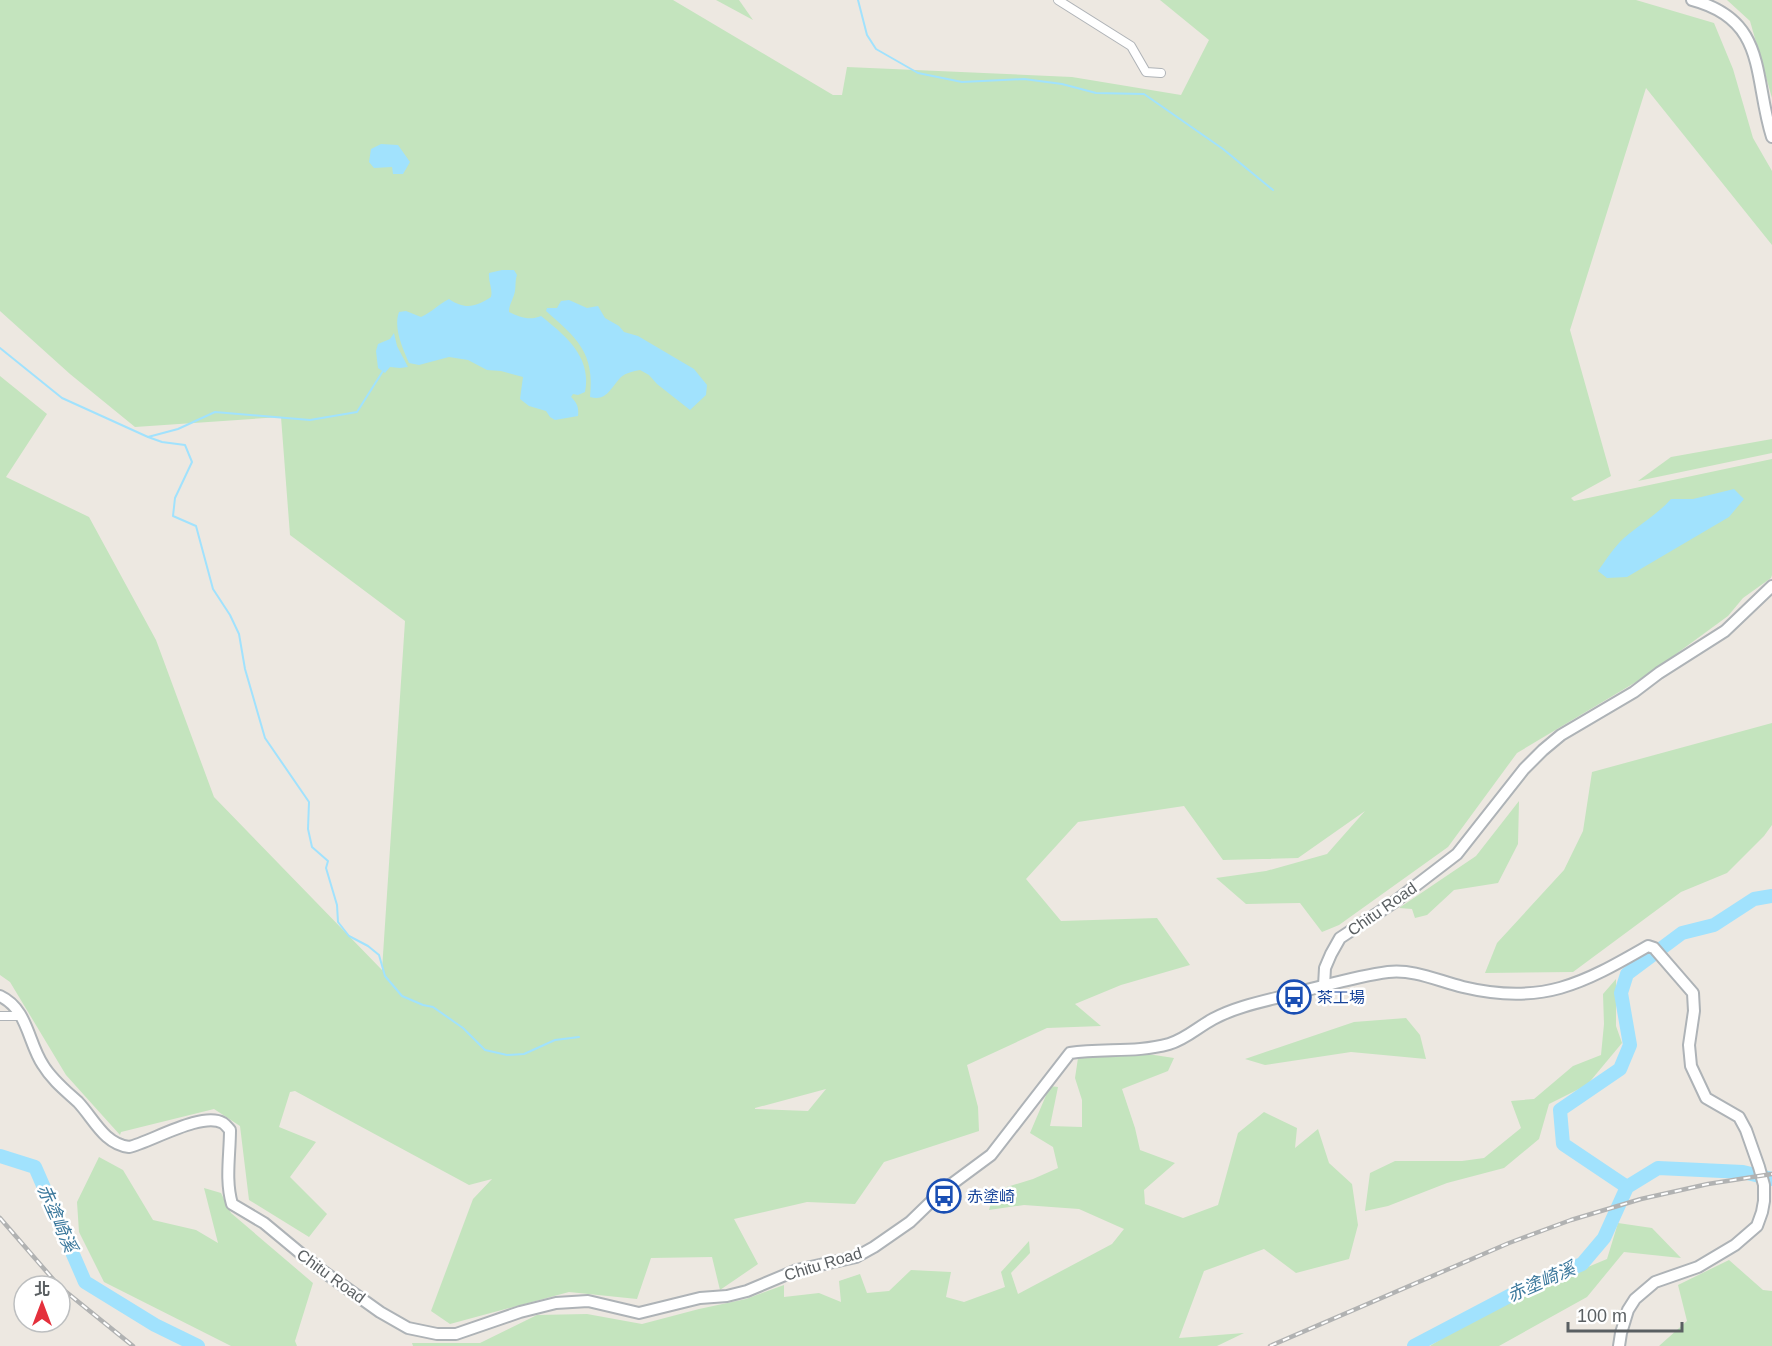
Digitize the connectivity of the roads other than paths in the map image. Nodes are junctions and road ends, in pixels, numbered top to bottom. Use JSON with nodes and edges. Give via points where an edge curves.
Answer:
{"nodes":[{"id":1,"x":1058,"y":0,"type":"edge"},
{"id":2,"x":1692,"y":0,"type":"edge"},
{"id":3,"x":1161,"y":73,"type":"dead end"},
{"id":4,"x":1772,"y":137,"type":"edge"},
{"id":5,"x":1772,"y":586,"type":"edge"},
{"id":6,"x":1324,"y":986,"type":"junction"},
{"id":7,"x":0,"y":996,"type":"edge"},
{"id":8,"x":5,"y":1002,"type":"edge"},
{"id":9,"x":0,"y":1016,"type":"edge"},
{"id":10,"x":21,"y":1016,"type":"junction"},
{"id":11,"x":1618,"y":1346,"type":"edge"}],
"edges":[{"from":1,"to":3,"type":"street","via":[[1131,46],[1146,72]]},
{"from":2,"to":4,"type":"street","via":[[1720,11],[1738,24],[1749,40]]},
{"from":5,"to":6,"type":"street","name":"Chitu Road","via":[[1725,631],[1543,750],[1457,854],[1340,939],[1325,968]]},
{"from":6,"to":10,"type":"street","name":"Chitu Road","via":[[1235,1010],[1167,1044],[1070,1053],[991,1155],[909,1222],[856,1257],[797,1270],[747,1291],[639,1313],[588,1301],[556,1303],[456,1334],[408,1328],[380,1312],[317,1268],[264,1223],[232,1204],[228,1180],[230,1130],[223,1123],[180,1127],[129,1148],[110,1139],[44,1067]]},
{"from":6,"to":11,"type":"street","via":[[1405,971],[1493,993],[1531,993],[1579,982],[1648,946],[1693,993],[1691,1066],[1706,1098],[1739,1117],[1746,1130],[1764,1185],[1762,1212],[1757,1226],[1736,1245],[1698,1267],[1654,1282],[1644,1290],[1628,1311]]},
{"from":7,"to":8,"type":"street","name":"Chitu Road"},
{"from":8,"to":10,"type":"street","name":"Chitu Road","via":[[16,1007]]},
{"from":9,"to":10,"type":"street"}]}
